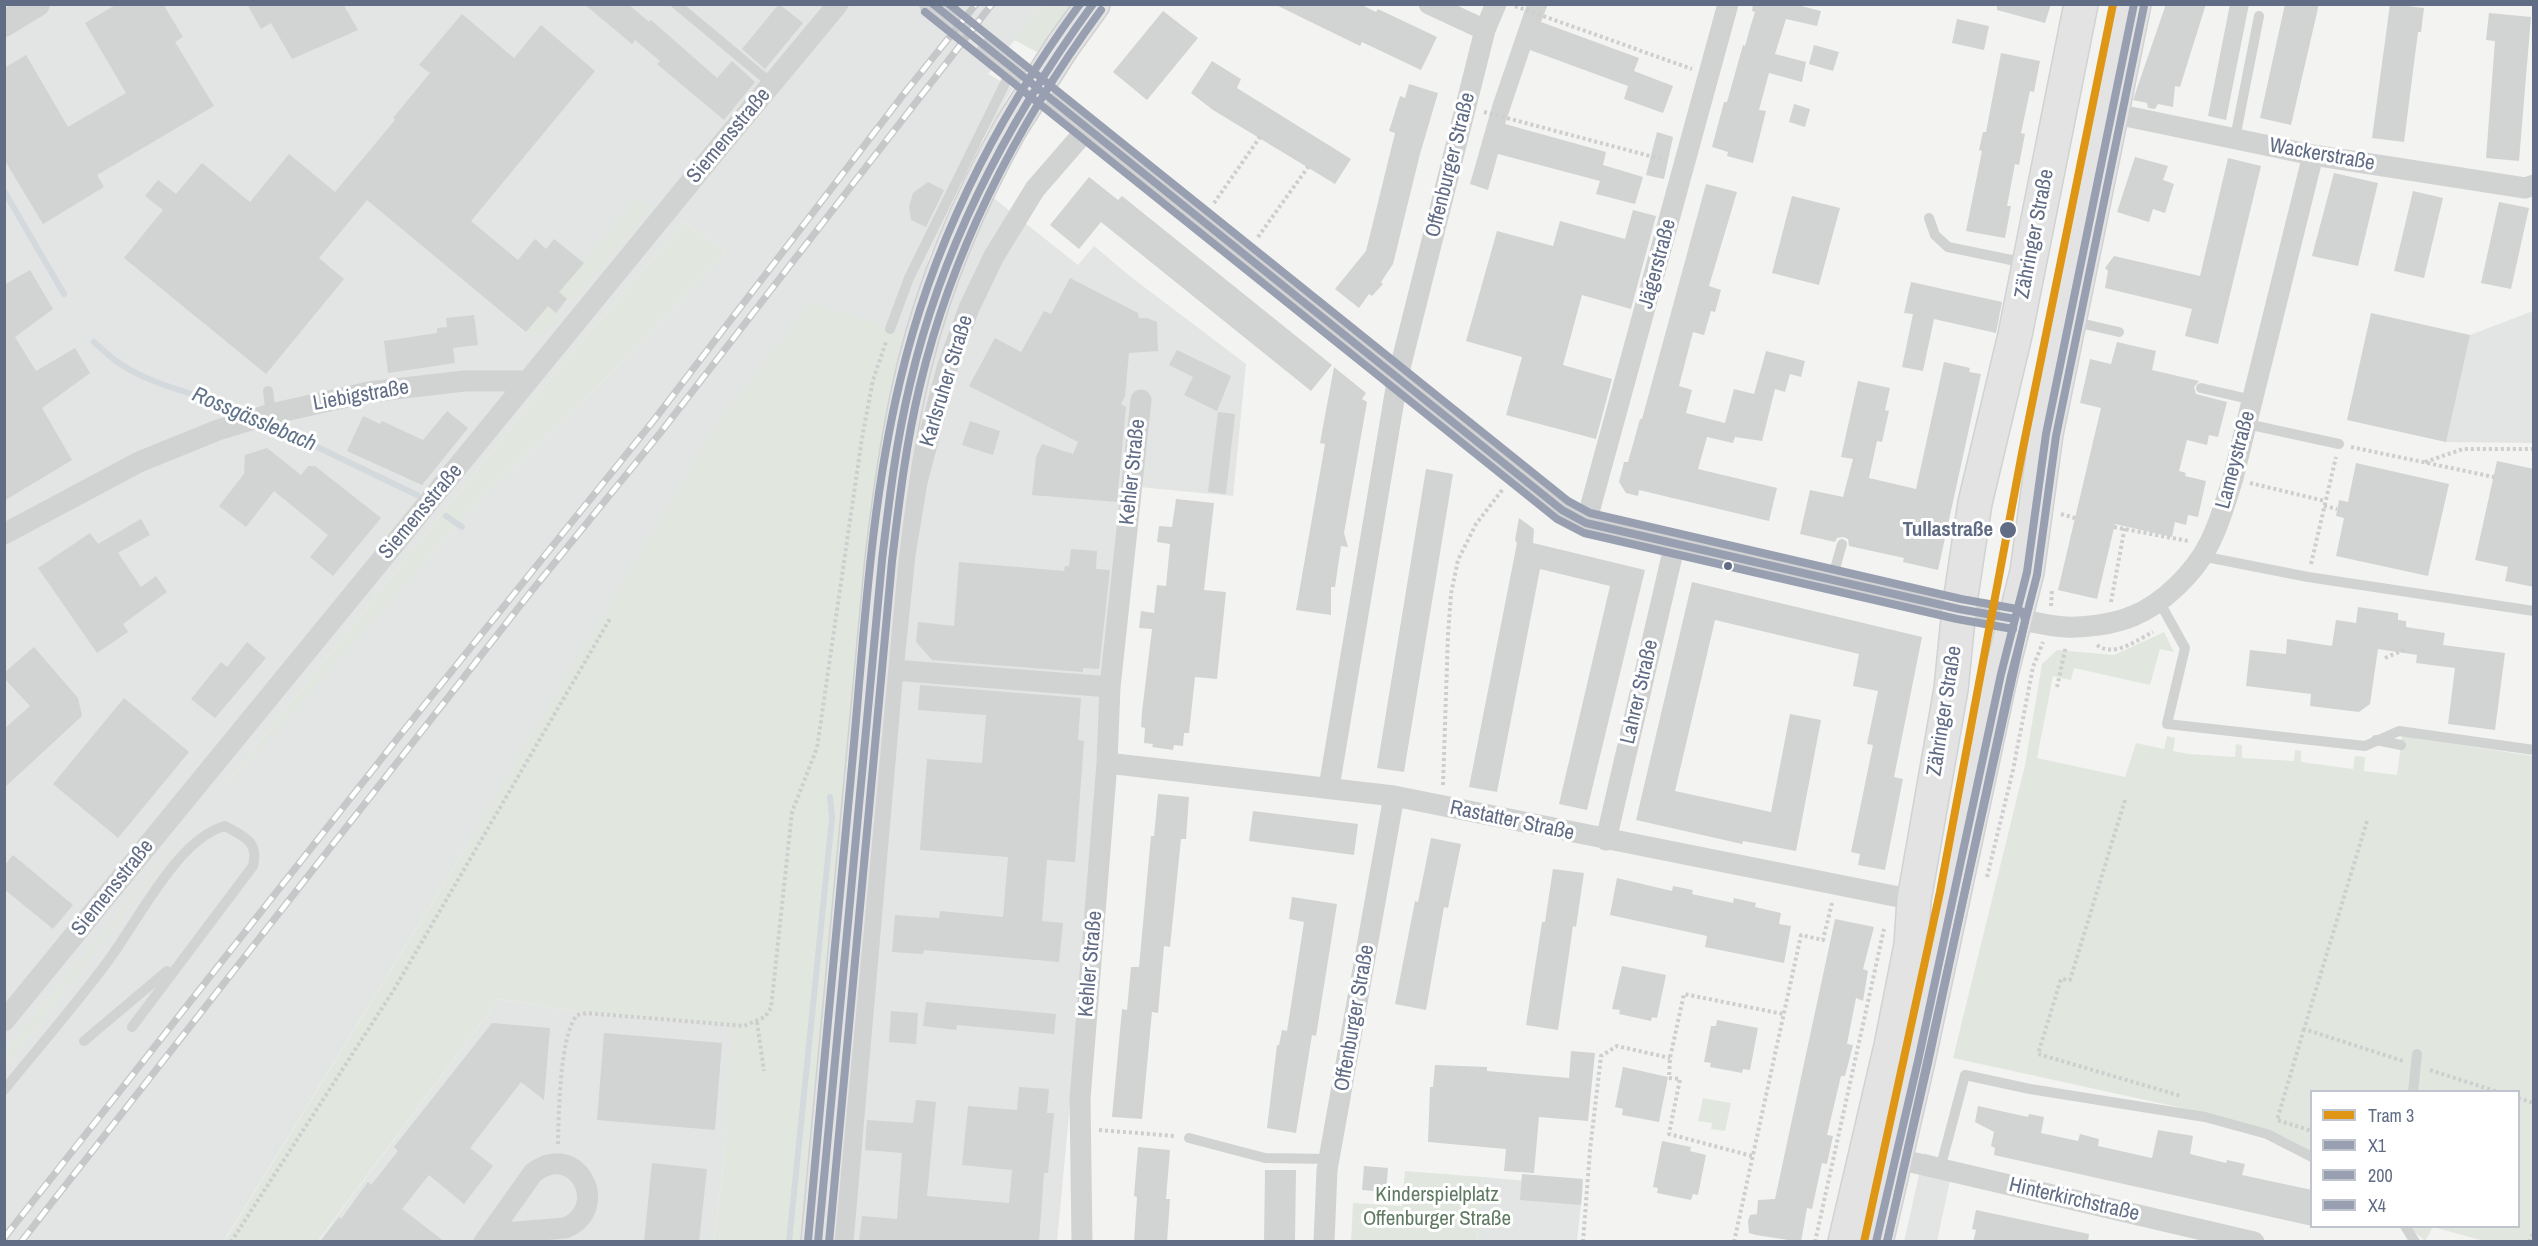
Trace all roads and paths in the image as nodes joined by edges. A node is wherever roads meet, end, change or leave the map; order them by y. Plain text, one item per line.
1 (37, 4) edge
2 (676, 4) edge
3 (838, 4) edge
4 (1093, 4) edge
5 (1429, 4) edge
6 (1496, 4) edge
7 (1510, 4) edge
8 (1728, 4) edge
9 (2081, 4) edge
10 (2134, 6) edge
11 (2259, 16) dead end
12 (4, 24) edge
13 (1485, 30) junction
14 (1010, 67) dead end
15 (1709, 76) junction
16 (772, 84) junction
17 (1054, 102) dead end
18 (1466, 108) junction
19 (2111, 113) junction
20 (1088, 128) junction
21 (1260, 137) dead end
22 (2235, 138) junction
23 (2313, 154) junction
24 (1685, 165) junction
25 (1308, 167) dead end
26 (2534, 185) edge
27 (1929, 218) dead end
28 (1202, 220) junction
29 (1246, 255) junction
30 (2030, 264) junction
31 (2068, 320) junction
32 (890, 329) joint
33 (2119, 332) dead end
34 (1398, 376) junction
35 (528, 381) junction
36 (2200, 388) dead end
37 (268, 391) dead end
38 (1141, 400) dead end
39 (2253, 400) junction
40 (270, 414) junction
41 (2247, 424) junction
42 (2338, 444) junction
43 (2534, 449) edge
44 (2424, 463) junction
45 (1516, 472) junction
46 (2494, 477) dead end
47 (2233, 478) junction
48 (2325, 501) junction
49 (2324, 506) junction
50 (2337, 509) dead end
51 (2060, 514) dead end
52 (2075, 518) dead end
53 (1586, 523) junction
54 (2114, 527) dead end
55 (2125, 528) junction
56 (4, 534) edge
57 (2177, 539) dead end
58 (1675, 543) junction
59 (1842, 544) dead end
60 (2202, 556) junction
61 (2308, 577) junction
62 (1832, 580) junction
63 (2052, 585) dead end
64 (2112, 590) dead end
65 (2159, 601) junction
66 (1959, 609) junction
67 (2534, 611) edge
68 (611, 617) dead end
69 (2015, 619) junction
70 (2047, 624) junction
71 (2070, 627) junction
72 (2406, 649) dead end
73 (2385, 658) dead end
74 (893, 670) junction
75 (1110, 687) junction
76 (2057, 687) dead end
77 (2376, 740) junction
78 (2401, 745) dead end
79 (2534, 750) edge
80 (1107, 763) junction
81 (1329, 787) junction
82 (1394, 796) junction
83 (2125, 800) dead end
84 (1442, 806) junction
85 (2367, 821) dead end
86 (1606, 840) junction
87 (1837, 885) junction
88 (1902, 898) junction
89 (181, 960) junction
90 (1783, 1014) junction
91 (120, 1018) dead end
92 (4, 1021) edge
93 (757, 1022) junction
94 (132, 1027) dead end
95 (2304, 1029) junction
96 (84, 1041) dead end
97 (1670, 1058) junction
98 (2416, 1060) junction
99 (764, 1071) dead end
100 (4, 1089) edge
101 (2413, 1090) edge
102 (2493, 1090) edge
103 (2192, 1099) dead end
104 (2268, 1119) dead end
105 (2277, 1120) junction
106 (1080, 1128) junction
107 (2310, 1130) edge
108 (1189, 1138) joint
109 (1752, 1156) junction
110 (2310, 1156) edge
111 (1894, 1158) junction
112 (1329, 1160) junction
113 (558, 1163) junction
114 (1940, 1169) junction
115 (2406, 1228) edge
116 (2534, 1233) edge
117 (1883, 1234) edge
118 (488, 1238) edge
119 (231, 1242) edge
120 (818, 1242) edge
121 (843, 1242) edge
122 (1082, 1242) edge
123 (1324, 1242) edge
124 (1583, 1242) edge
125 (1734, 1242) edge
126 (1815, 1242) edge
127 (1845, 1242) edge
128 (2254, 1242) edge
129 (2415, 1242) edge
130 (2529, 1242) edge

1 - 12 street
2 - 16 lane
3 - 16 street, Siemensstraße
4 - 120 main road, bridge
5 - 13 street
6 - 13 street, Offenburger Straße
7 - 15 path
8 - 15 street, Jägerstraße
9 - 30 main road, Zähringer Straße
10 - 19 main road, Zähringer Straße
11 - 22 lane
13 - 18 street, Offenburger Straße
14 - 32 lane
15 - 24 street, Jägerstraße
16 - 35 street, Siemensstraße
17 - 20 street
18 - 24 path
18 - 34 street, Offenburger Straße
19 - 22 street, Wackerstraße
19 - 31 main road, Zähringer Straße
20 - 28 street
20 - 74 street, Karlsruher Straße
21 - 28 path
22 - 23 street, Wackerstraße
23 - 26 street, Wackerstraße
23 - 39 street, Lameystraße
24 - 53 street, Jägerstraße
25 - 29 path
27 - 30 lane
28 - 29 street
29 - 34 street
30 - 66 main road, Zähringer Straße
31 - 33 lane
31 - 69 main road, Zähringer Straße
32 - 93 path
34 - 45 street
34 - 81 street, Offenburger Straße
35 - 40 street, Liebigstraße
35 - 92 street, Siemensstraße
36 - 39 lane
37 - 40 lane
38 - 75 street, Kehler Straße
39 - 41 street, Lameystraße
40 - 56 street, Liebigstraße
41 - 42 lane
41 - 47 street, Lameystraße
42 - 44 path
42 - 48 path
43 - 44 path
44 - 46 path
45 - 53 street
45 - 84 path
47 - 48 path
47 - 60 street, Lameystraße
48 - 49 path
49 - 50 path
49 - 61 path
51 - 52 path
53 - 58 street
54 - 55 path
55 - 57 path
55 - 64 path
58 - 62 street
58 - 86 street, Lahrer Straße
59 - 62 lane
60 - 61 lane
60 - 65 street, Lameystraße
61 - 67 lane
62 - 66 street
63 - 70 path
65 - 71 street, Lameystraße
65 - 77 lane
66 - 69 street
66 - 88 main road, Zähringer Straße
68 - 119 path
69 - 70 street, Lameystraße
69 - 111 main road, Zähringer Straße
70 - 71 street, Lameystraße
71 - 76 path
72 - 73 path
74 - 75 street
74 - 121 street, Karlsruher Straße
75 - 80 street, Kehler Straße
77 - 78 lane
77 - 79 lane
80 - 81 street, Rastatter Straße
80 - 106 street, Kehler Straße
81 - 82 street, Rastatter Straße
82 - 84 street, Rastatter Straße
82 - 112 street, Offenburger Straße
83 - 103 path
84 - 86 street, Rastatter Straße
85 - 95 path
86 - 87 street, Rastatter Straße
87 - 88 street, Rastatter Straße
87 - 90 path
88 - 126 path
88 - 127 main road, Zähringer Straße
89 - 91 lane
89 - 94 lane
89 - 96 lane
89 - 100 lane
90 - 97 path
90 - 109 path
93 - 99 path
93 - 113 path
95 - 98 path
95 - 105 path
97 - 109 path
97 - 124 path
98 - 101 lane
98 - 102 path
104 - 105 path
105 - 107 path
106 - 108 path
106 - 122 street, Kehler Straße
108 - 112 lane
109 - 125 path
110 - 114 lane
111 - 114 street, Hinterkirchstraße
111 - 117 main road, Zähringer Straße
112 - 123 street, Offenburger Straße
113 - 118 street
113 - 118 street
114 - 128 street, Hinterkirchstraße
115 - 129 lane
116 - 130 path

